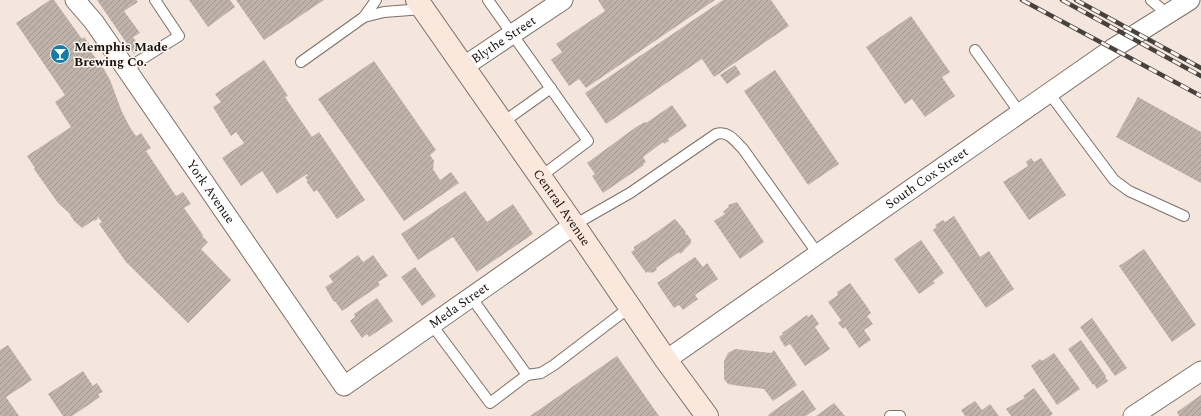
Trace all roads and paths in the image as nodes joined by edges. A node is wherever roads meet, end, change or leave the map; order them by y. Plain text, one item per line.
1 (75, 0) edge
2 (154, 0) edge
3 (376, 0) edge
4 (488, 0) edge
5 (563, 0) edge
6 (1151, 0) edge
7 (1190, 0) edge
8 (420, 5) edge
9 (1167, 14) junction
10 (364, 17) junction
11 (512, 34) junction
12 (975, 50) dead end
13 (301, 62) dead end
14 (463, 67) junction
15 (126, 69) junction
16 (551, 88) junction
17 (1049, 93) junction
18 (1020, 113) junction
19 (502, 123) junction
20 (540, 177) junction
21 (1184, 216) dead end
22 (574, 225) junction
23 (818, 254) junction
24 (471, 297) junction
25 (630, 307) junction
26 (432, 325) junction
27 (666, 360) junction
28 (1201, 371) edge
29 (527, 375) junction
30 (344, 386) joint
31 (707, 416) edge
32 (890, 416) edge
33 (900, 416) edge
34 (1133, 416) edge

1 - 15 street, York Avenue
2 - 15 lane
3 - 10 lane
4 - 11 lane
5 - 11 street, Blythe Street
6 - 9 lane
7 - 9 street, South Cox Street
8 - 10 lane
8 - 14 main road, Central Avenue
9 - 17 street, South Cox Street
10 - 13 lane
11 - 14 street, Blythe Street
11 - 16 lane
12 - 18 lane
14 - 19 main road, Central Avenue
15 - 30 street, York Avenue
16 - 19 lane
16 - 20 lane
17 - 18 street, South Cox Street
17 - 21 lane
18 - 23 street, South Cox Street
19 - 20 main road, Central Avenue
20 - 22 main road, Central Avenue
22 - 23 lane
22 - 24 street, Meda Street
22 - 25 main road, Central Avenue
23 - 27 street, South Cox Street
24 - 26 street, Meda Street
24 - 29 lane
25 - 27 main road, Central Avenue
25 - 29 lane
26 - 29 lane
26 - 30 street, Meda Street
27 - 31 main road, Central Avenue
28 - 34 street
32 - 33 lane

